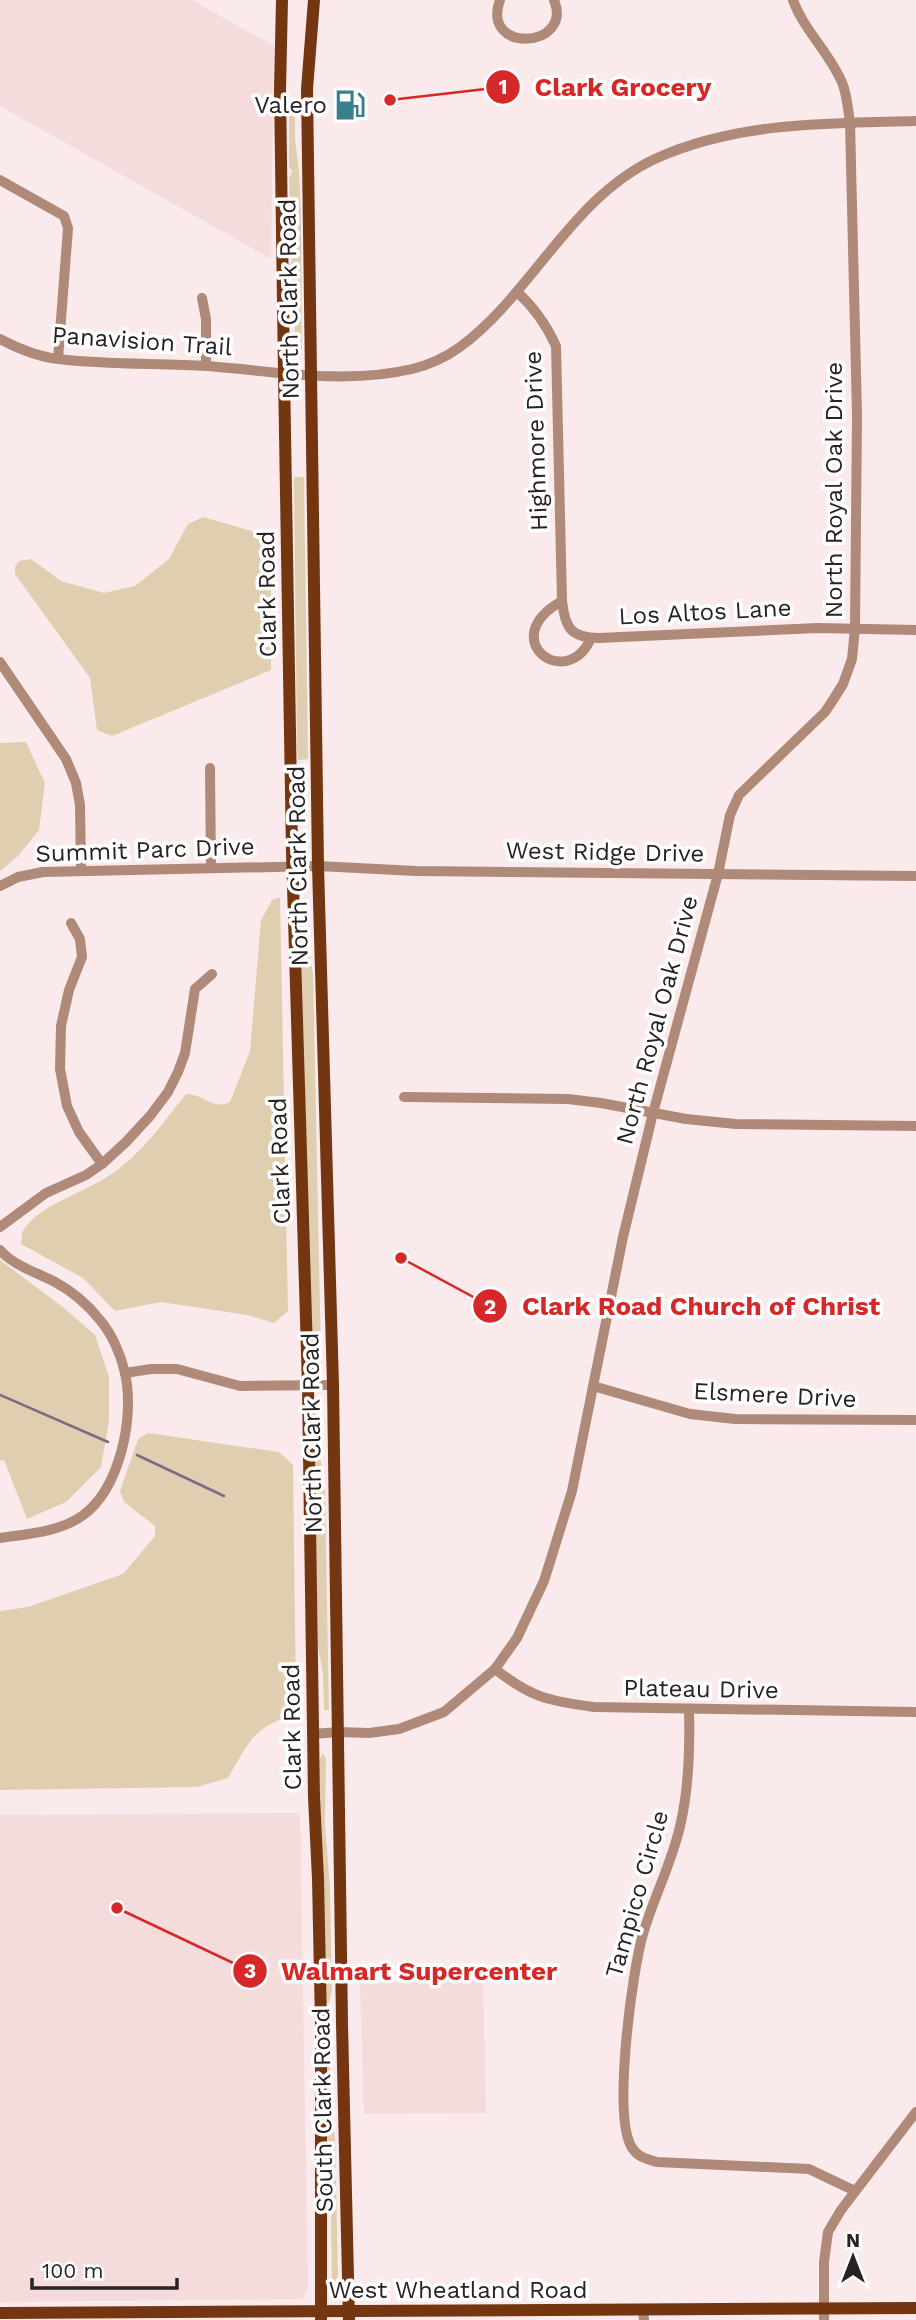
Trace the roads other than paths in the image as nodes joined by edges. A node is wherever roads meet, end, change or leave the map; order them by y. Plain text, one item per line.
1 (282, 0) edge
2 (314, 0) edge
3 (500, 0) edge
4 (554, 0) edge
5 (793, 0) edge
6 (916, 121) edge
7 (850, 122) junction
8 (0, 180) edge
9 (517, 292) junction
10 (202, 299) dead end
11 (0, 339) edge
12 (58, 359) junction
13 (206, 366) junction
14 (284, 373) junction
15 (311, 375) junction
16 (562, 601) junction
17 (855, 628) junction
18 (916, 630) edge
19 (591, 638) junction
20 (0, 662) edge
21 (210, 768) dead end
22 (293, 866) junction
23 (318, 866) junction
24 (211, 868) junction
25 (81, 871) junction
26 (718, 874) junction
27 (916, 876) edge
28 (0, 886) edge
29 (71, 923) dead end
30 (212, 974) dead end
31 (404, 1097) dead end
32 (653, 1113) junction
33 (916, 1126) edge
34 (102, 1164) junction
35 (0, 1227) edge
36 (0, 1250) edge
37 (125, 1373) junction
38 (333, 1385) junction
39 (308, 1386) junction
40 (593, 1386) junction
41 (916, 1420) edge
42 (0, 1538) edge
43 (495, 1669) junction
44 (689, 1710) junction
45 (916, 1712) edge
46 (338, 1732) junction
47 (313, 1734) junction
48 (321, 2024) junction
49 (342, 2024) junction
50 (916, 2112) edge
51 (855, 2191) junction
52 (916, 2308) edge
53 (0, 2313) edge
54 (824, 2314) edge
55 (508, 2315) edge
56 (643, 2315) edge
57 (661, 2315) edge
58 (108, 2316) edge
59 (321, 2316) edge
60 (349, 2316) edge

1 - 14 main road, Clark Road
2 - 15 main road, North Clark Road
3 - 4 street
5 - 7 street, North Royal Oak Drive
6 - 7 street, Panavision Trail
7 - 9 street, Panavision Trail
7 - 17 street, North Royal Oak Drive
8 - 12 street
9 - 15 street, Panavision Trail
9 - 16 street, Highmore Drive
10 - 13 street
11 - 12 street, Panavision Trail
12 - 13 street, Panavision Trail
13 - 14 street, Panavision Trail
14 - 15 street, Panavision Trail
14 - 22 main road, Clark Road
15 - 23 main road, North Clark Road
16 - 19 street, Los Altos Lane
16 - 19 street
17 - 18 street, Los Altos Lane
17 - 19 street, Los Altos Lane
17 - 26 street, North Royal Oak Drive
20 - 25 street
21 - 24 street
22 - 23 street, West Ridge Drive
22 - 24 street, Summit Parc Drive
22 - 39 main road, Clark Road
23 - 26 street, West Ridge Drive
23 - 38 main road, North Clark Road
24 - 25 street, Summit Parc Drive
25 - 28 street, Summit Parc Drive
26 - 27 street, West Ridge Drive
26 - 32 street, North Royal Oak Drive
29 - 34 street
30 - 34 street
31 - 32 street
32 - 33 street
32 - 40 street, North Royal Oak Drive
34 - 35 street
36 - 37 street
37 - 39 street
37 - 42 street
38 - 39 street
38 - 46 main road, North Clark Road
39 - 47 main road, Clark Road
40 - 41 street, Elsmere Drive
40 - 43 street, North Royal Oak Drive
43 - 44 street, Plateau Drive
43 - 46 street, North Royal Oak Drive
44 - 45 street, Plateau Drive
44 - 51 street, Tampico Circle
46 - 47 street, North Royal Oak Drive
46 - 49 main road, South Clark Road
47 - 48 main road, Clark Road
48 - 49 main road
48 - 59 main road, Clark Road
49 - 60 main road, South Clark Road
50 - 51 street
51 - 54 street
52 - 54 main road, West Wheatland Road
53 - 58 main road, West Wheatland Road
54 - 57 main road, West Wheatland Road
55 - 56 main road, West Wheatland Road
55 - 60 main road, West Wheatland Road
56 - 57 main road, West Wheatland Road
58 - 59 main road, West Wheatland Road
59 - 60 main road, West Wheatland Road

